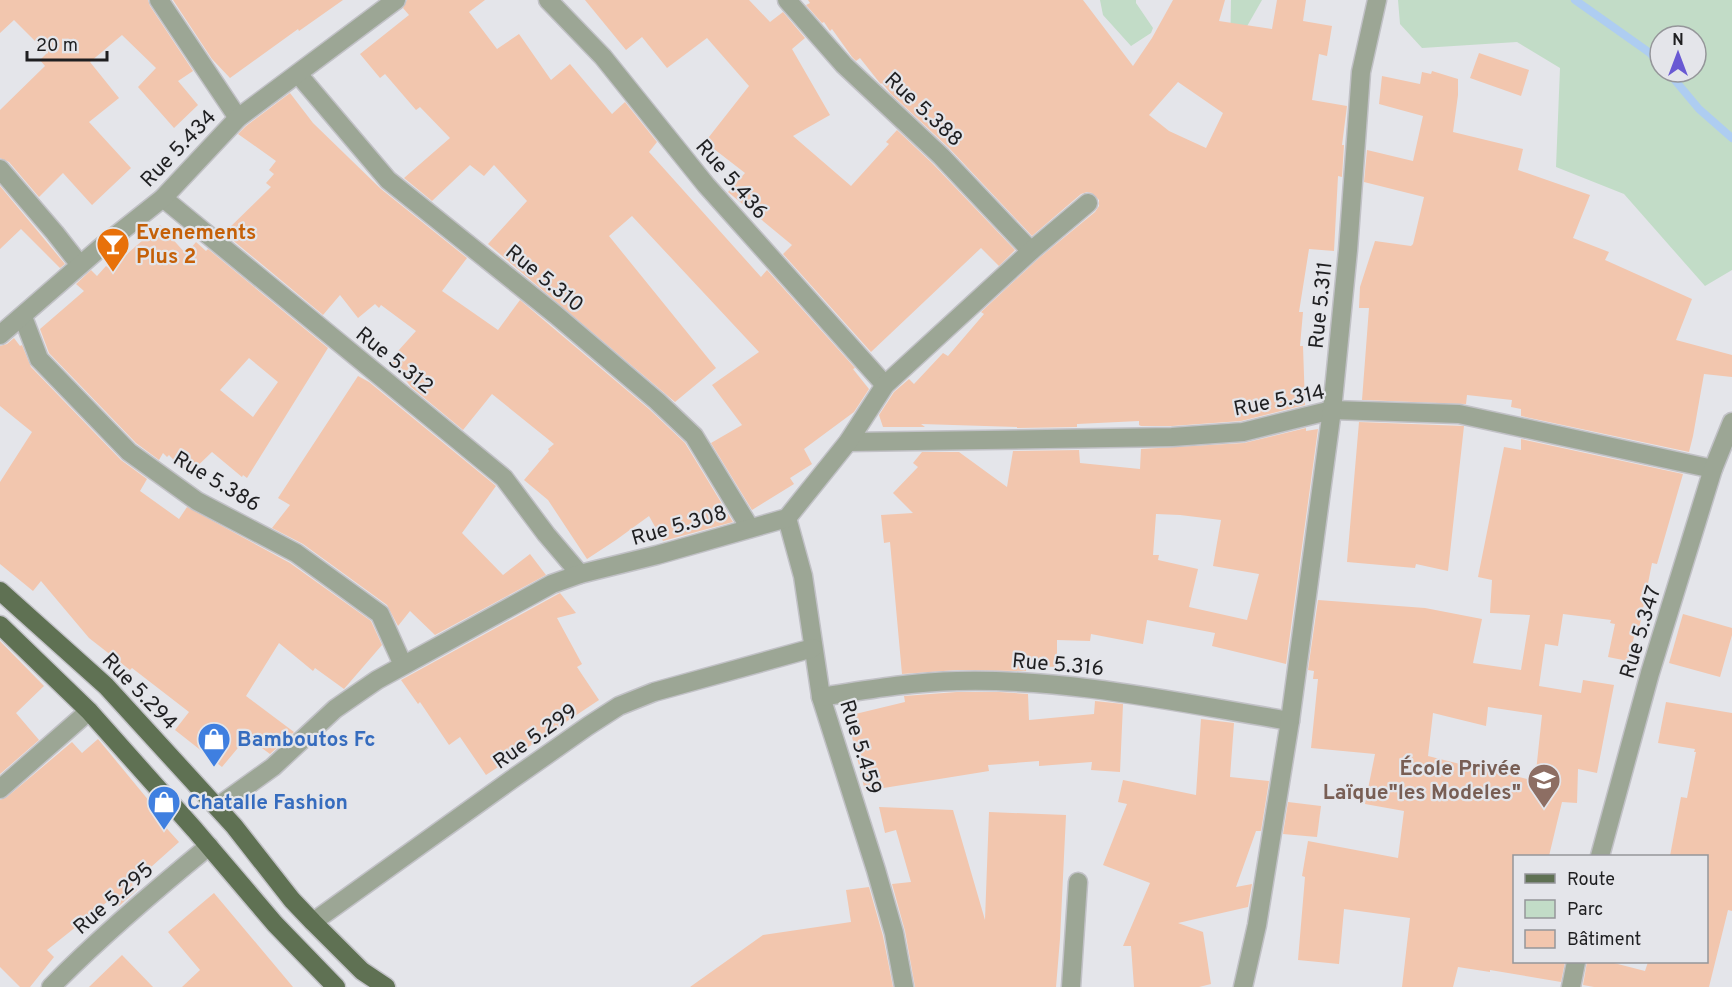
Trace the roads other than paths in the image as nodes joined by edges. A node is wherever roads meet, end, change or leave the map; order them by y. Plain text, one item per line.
1 (159, 0) edge
2 (396, 0) edge
3 (548, 0) edge
4 (787, 0) edge
5 (1377, 0) edge
6 (298, 74) junction
7 (238, 118) junction
8 (0, 170) edge
9 (163, 198) junction
10 (1088, 203) dead end
11 (1031, 251) junction
12 (80, 265) junction
13 (23, 317) junction
14 (0, 335) edge
15 (885, 385) junction
16 (1332, 410) junction
17 (1732, 423) edge
18 (848, 442) junction
19 (1713, 469) junction
20 (787, 518) junction
21 (750, 528) junction
22 (580, 574) junction
23 (0, 591) edge
24 (0, 625) edge
25 (813, 648) junction
26 (403, 665) junction
27 (821, 697) junction
28 (89, 711) junction
29 (1290, 721) junction
30 (0, 789) edge
31 (217, 807) junction
32 (209, 846) junction
33 (1600, 855) edge
34 (1078, 882) dead end
35 (313, 922) junction
36 (1576, 963) edge
37 (51, 987) edge
38 (336, 987) edge
39 (386, 987) edge
40 (904, 987) edge
41 (1071, 987) edge
42 (1243, 987) edge
43 (1571, 987) edge

1 - 7 street
2 - 6 street, Rue 5.434
3 - 15 street, Rue 5.436
4 - 11 street, Rue 5.388
5 - 16 street, Rue 5.311
6 - 7 street, Rue 5.434
6 - 21 street, Rue 5.310
7 - 9 street, Rue 5.434
8 - 12 street
9 - 12 street, Rue 5.434
9 - 22 street, Rue 5.312
10 - 11 street
11 - 15 street
12 - 13 street, Rue 5.434
13 - 14 street, Rue 5.434
13 - 26 street, Rue 5.386
15 - 18 street
16 - 18 street, Rue 5.314
16 - 19 street, Rue 5.314
16 - 29 street, Rue 5.311
17 - 19 street, Rue 5.347
18 - 20 street
19 - 33 street, Rue 5.347
20 - 21 street, Rue 5.308
20 - 25 street, Rue 5.459
21 - 22 street, Rue 5.308
22 - 26 street, Rue 5.308
23 - 31 main road, Rue 5.294
24 - 28 main road
25 - 27 street, Rue 5.459
25 - 35 street, Rue 5.299
26 - 31 street, Rue 5.308
27 - 29 street, Rue 5.316
27 - 40 street, Rue 5.459
28 - 30 street
28 - 32 main road
29 - 42 street, Rue 5.311
31 - 35 main road, Rue 5.294
32 - 37 street, Rue 5.295
32 - 38 main road
34 - 41 street
35 - 39 main road, Rue 5.294
36 - 43 street

